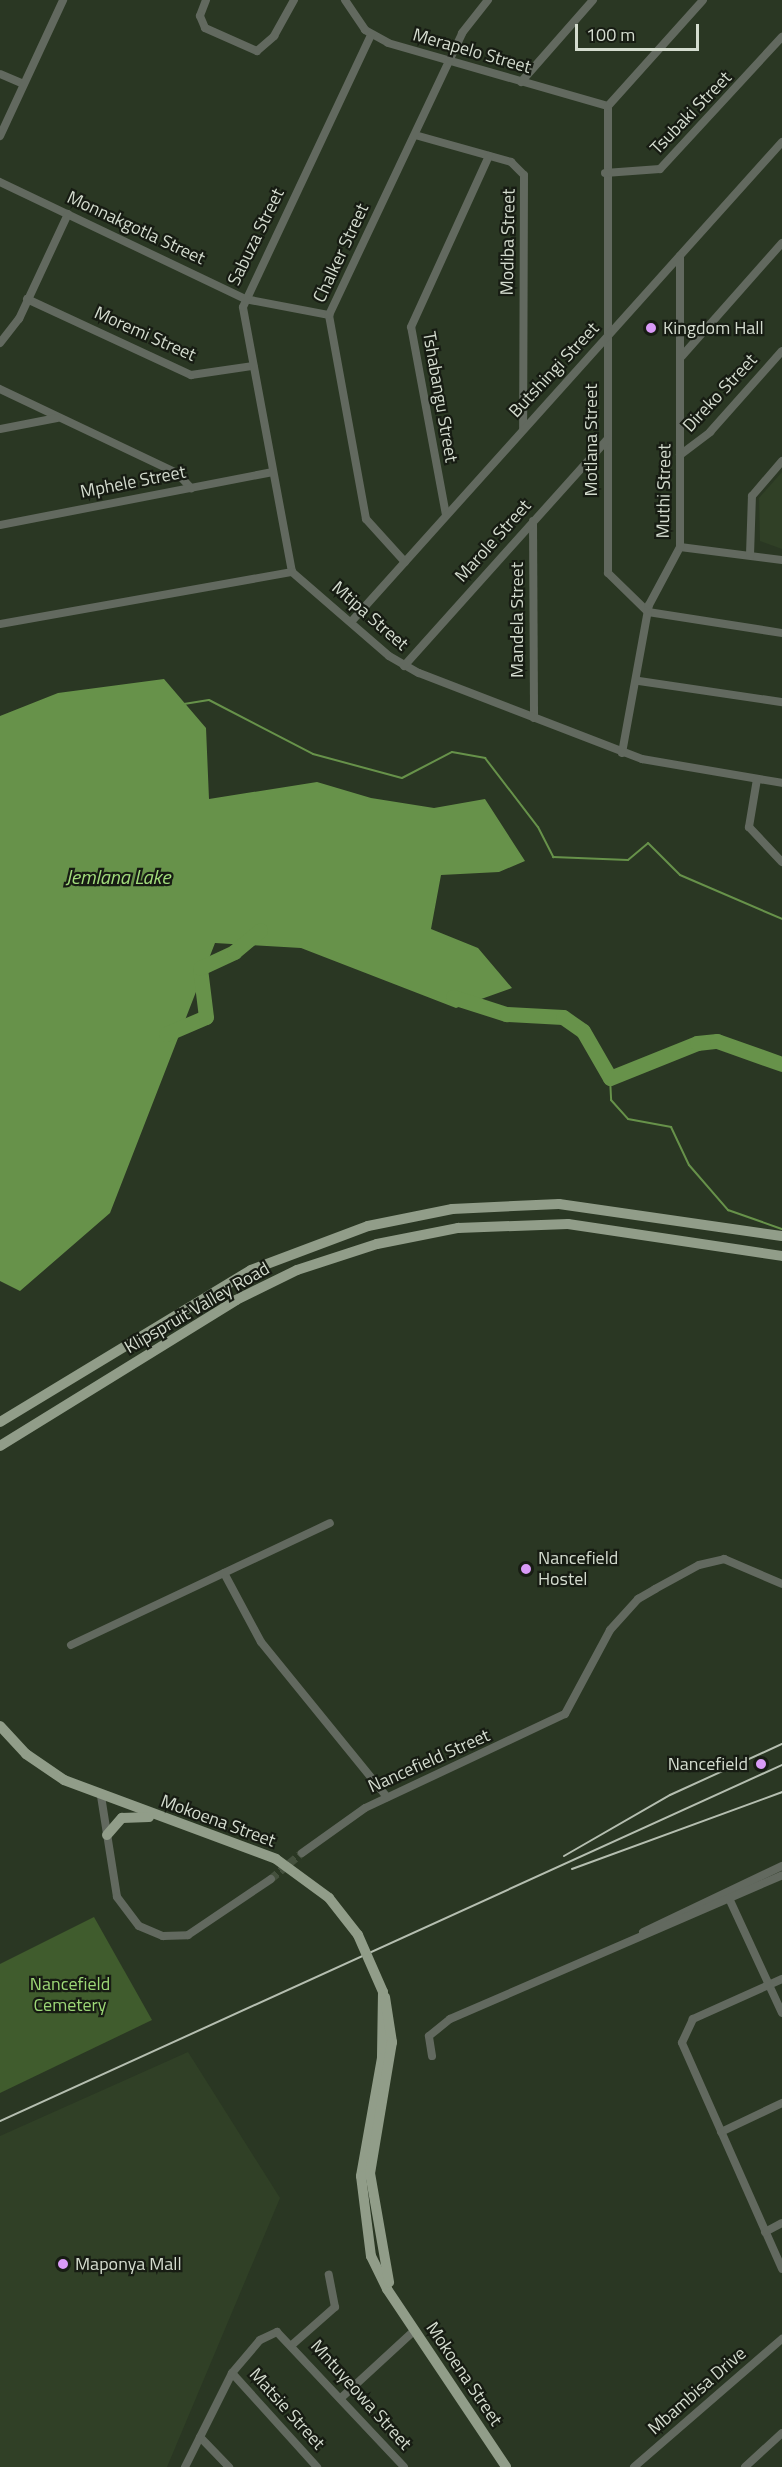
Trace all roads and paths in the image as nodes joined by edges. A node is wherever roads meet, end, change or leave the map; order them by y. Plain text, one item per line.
1 (63, 0) edge
2 (206, 0) edge
3 (294, 0) edge
4 (345, 0) edge
5 (488, 0) edge
6 (593, 0) edge
7 (703, 0) edge
8 (371, 35) junction
9 (782, 37) edge
10 (448, 62) junction
11 (0, 74) edge
12 (521, 82) junction
13 (23, 84) junction
14 (608, 106) junction
15 (415, 135) junction
16 (0, 136) edge
17 (782, 142) edge
18 (489, 156) junction
19 (605, 173) junction
20 (0, 182) edge
21 (68, 214) junction
22 (782, 243) edge
23 (680, 256) junction
24 (27, 299) junction
25 (245, 299) junction
26 (329, 315) junction
27 (606, 339) junction
28 (0, 343) edge
29 (782, 351) edge
30 (682, 356) junction
31 (253, 366) junction
32 (0, 389) edge
33 (58, 418) junction
34 (0, 429) edge
35 (523, 429) junction
36 (608, 439) junction
37 (680, 455) junction
38 (782, 461) edge
39 (273, 472) junction
40 (191, 488) junction
41 (446, 515) junction
42 (533, 521) junction
43 (0, 525) edge
44 (680, 547) junction
45 (750, 555) junction
46 (782, 560) edge
47 (405, 562) junction
48 (292, 572) junction
49 (648, 612) junction
50 (351, 622) junction
51 (0, 624) edge
52 (782, 633) edge
53 (404, 666) junction
54 (639, 681) junction
55 (782, 702) edge
56 (534, 718) junction
57 (622, 753) junction
58 (757, 779) junction
59 (782, 783) edge
60 (782, 862) edge
61 (782, 1236) edge
62 (782, 1256) edge
63 (0, 1422) edge
64 (0, 1446) edge
65 (330, 1523) dead end
66 (224, 1573) junction
67 (782, 1584) edge
68 (71, 1645) dead end
69 (0, 1726) edge
70 (101, 1796) junction
71 (387, 1797) junction
72 (161, 1817) junction
73 (107, 1835) junction
74 (302, 1853) tunnel mouth
75 (782, 1866) edge
76 (782, 1875) edge
77 (271, 1879) tunnel mouth
78 (728, 1894) junction
79 (782, 1979) edge
80 (770, 1985) junction
81 (782, 2013) edge
82 (432, 2056) dead end
83 (782, 2103) edge
84 (721, 2132) junction
85 (782, 2223) edge
86 (765, 2232) junction
87 (782, 2269) edge
88 (329, 2275) dead end
89 (415, 2331) junction
90 (782, 2341) edge
91 (293, 2344) junction
92 (232, 2373) junction
93 (341, 2398) junction
94 (782, 2433) edge
95 (200, 2437) junction
96 (186, 2467) edge
97 (229, 2467) edge
98 (317, 2467) edge
99 (404, 2467) edge
100 (506, 2467) edge
101 (634, 2467) edge
102 (745, 2467) edge

1 - 13 street
2 - 3 street
4 - 8 street
5 - 10 street, Chalker Street
6 - 12 street
7 - 14 street
8 - 10 street, Merapelo Street
8 - 25 street, Sabuza Street
9 - 19 street, Tsubaki Street
10 - 12 street, Merapelo Street
10 - 15 street, Chalker Street
11 - 13 street
12 - 14 street, Merapelo Street
13 - 16 street
14 - 19 street, Motlana Street
15 - 18 street, Modiba Street
15 - 26 street, Chalker Street
17 - 23 street, Butshingi Street
18 - 35 street, Modiba Street
18 - 41 street, Tshabangu Street
19 - 27 street, Motlana Street
20 - 21 street, Monnakgotla Street
21 - 24 street
21 - 25 street, Monnakgotla Street
22 - 30 street
23 - 27 street, Butshingi Street
23 - 30 street, Muthi Street
24 - 28 street
24 - 31 street, Moremi Street
25 - 26 street, Monnakgotla Street
25 - 31 street, Sabuza Street
26 - 47 street, Chalker Street
27 - 35 street, Butshingi Street
27 - 36 street, Motlana Street
29 - 37 street, Direko Street
30 - 37 street, Muthi Street
31 - 39 street, Sabuza Street
32 - 33 street
33 - 34 street
33 - 40 street
35 - 41 street, Butshingi Street
36 - 42 street, Marole Street
36 - 49 street, Motlana Street
37 - 44 street, Muthi Street
38 - 45 street
39 - 40 street, Mphele Street
39 - 48 street, Sabuza Street
40 - 43 street, Mphele Street
41 - 47 street, Butshingi Street
42 - 53 street, Marole Street
42 - 56 street, Mandela Street
44 - 45 street
44 - 49 street, Muthi Street
45 - 46 street
47 - 50 street, Butshingi Street
48 - 50 street, Mtipa Street
48 - 51 street
49 - 52 street
49 - 54 street, Muthi Street
50 - 53 street, Mtipa Street
53 - 56 street, Mtipa Street
54 - 55 street
54 - 57 street, Muthi Street
56 - 57 street, Mtipa Street
57 - 58 street, Mtipa Street
58 - 59 street, Mtipa Street
58 - 60 street
61 - 63 main road, Klipspruit Valley Road
62 - 64 main road, Klipspruit Valley Road
65 - 66 street
66 - 68 street
66 - 71 street
67 - 71 street, Nancefield Street
69 - 70 main road, Mokoena Street
70 - 72 main road, Mokoena Street
70 - 73 street
71 - 74 street, Nancefield Street
72 - 73 main road
72 - 89 main road, Mokoena Street, bridge
73 - 77 street
75 - 78 street
76 - 78 street
78 - 80 street
78 - 82 street
79 - 80 street
80 - 81 street
80 - 84 street
83 - 84 street
84 - 86 street
85 - 86 street
86 - 87 street
88 - 91 street
89 - 93 street
89 - 100 main road, Mokoena Street
90 - 101 street, Mbambisa Drive
91 - 92 street
91 - 93 street, Mntuyeowa Street
92 - 95 street
92 - 98 street, Matsie Street
93 - 99 street, Mntuyeowa Street
94 - 102 street
95 - 96 street
95 - 97 street

